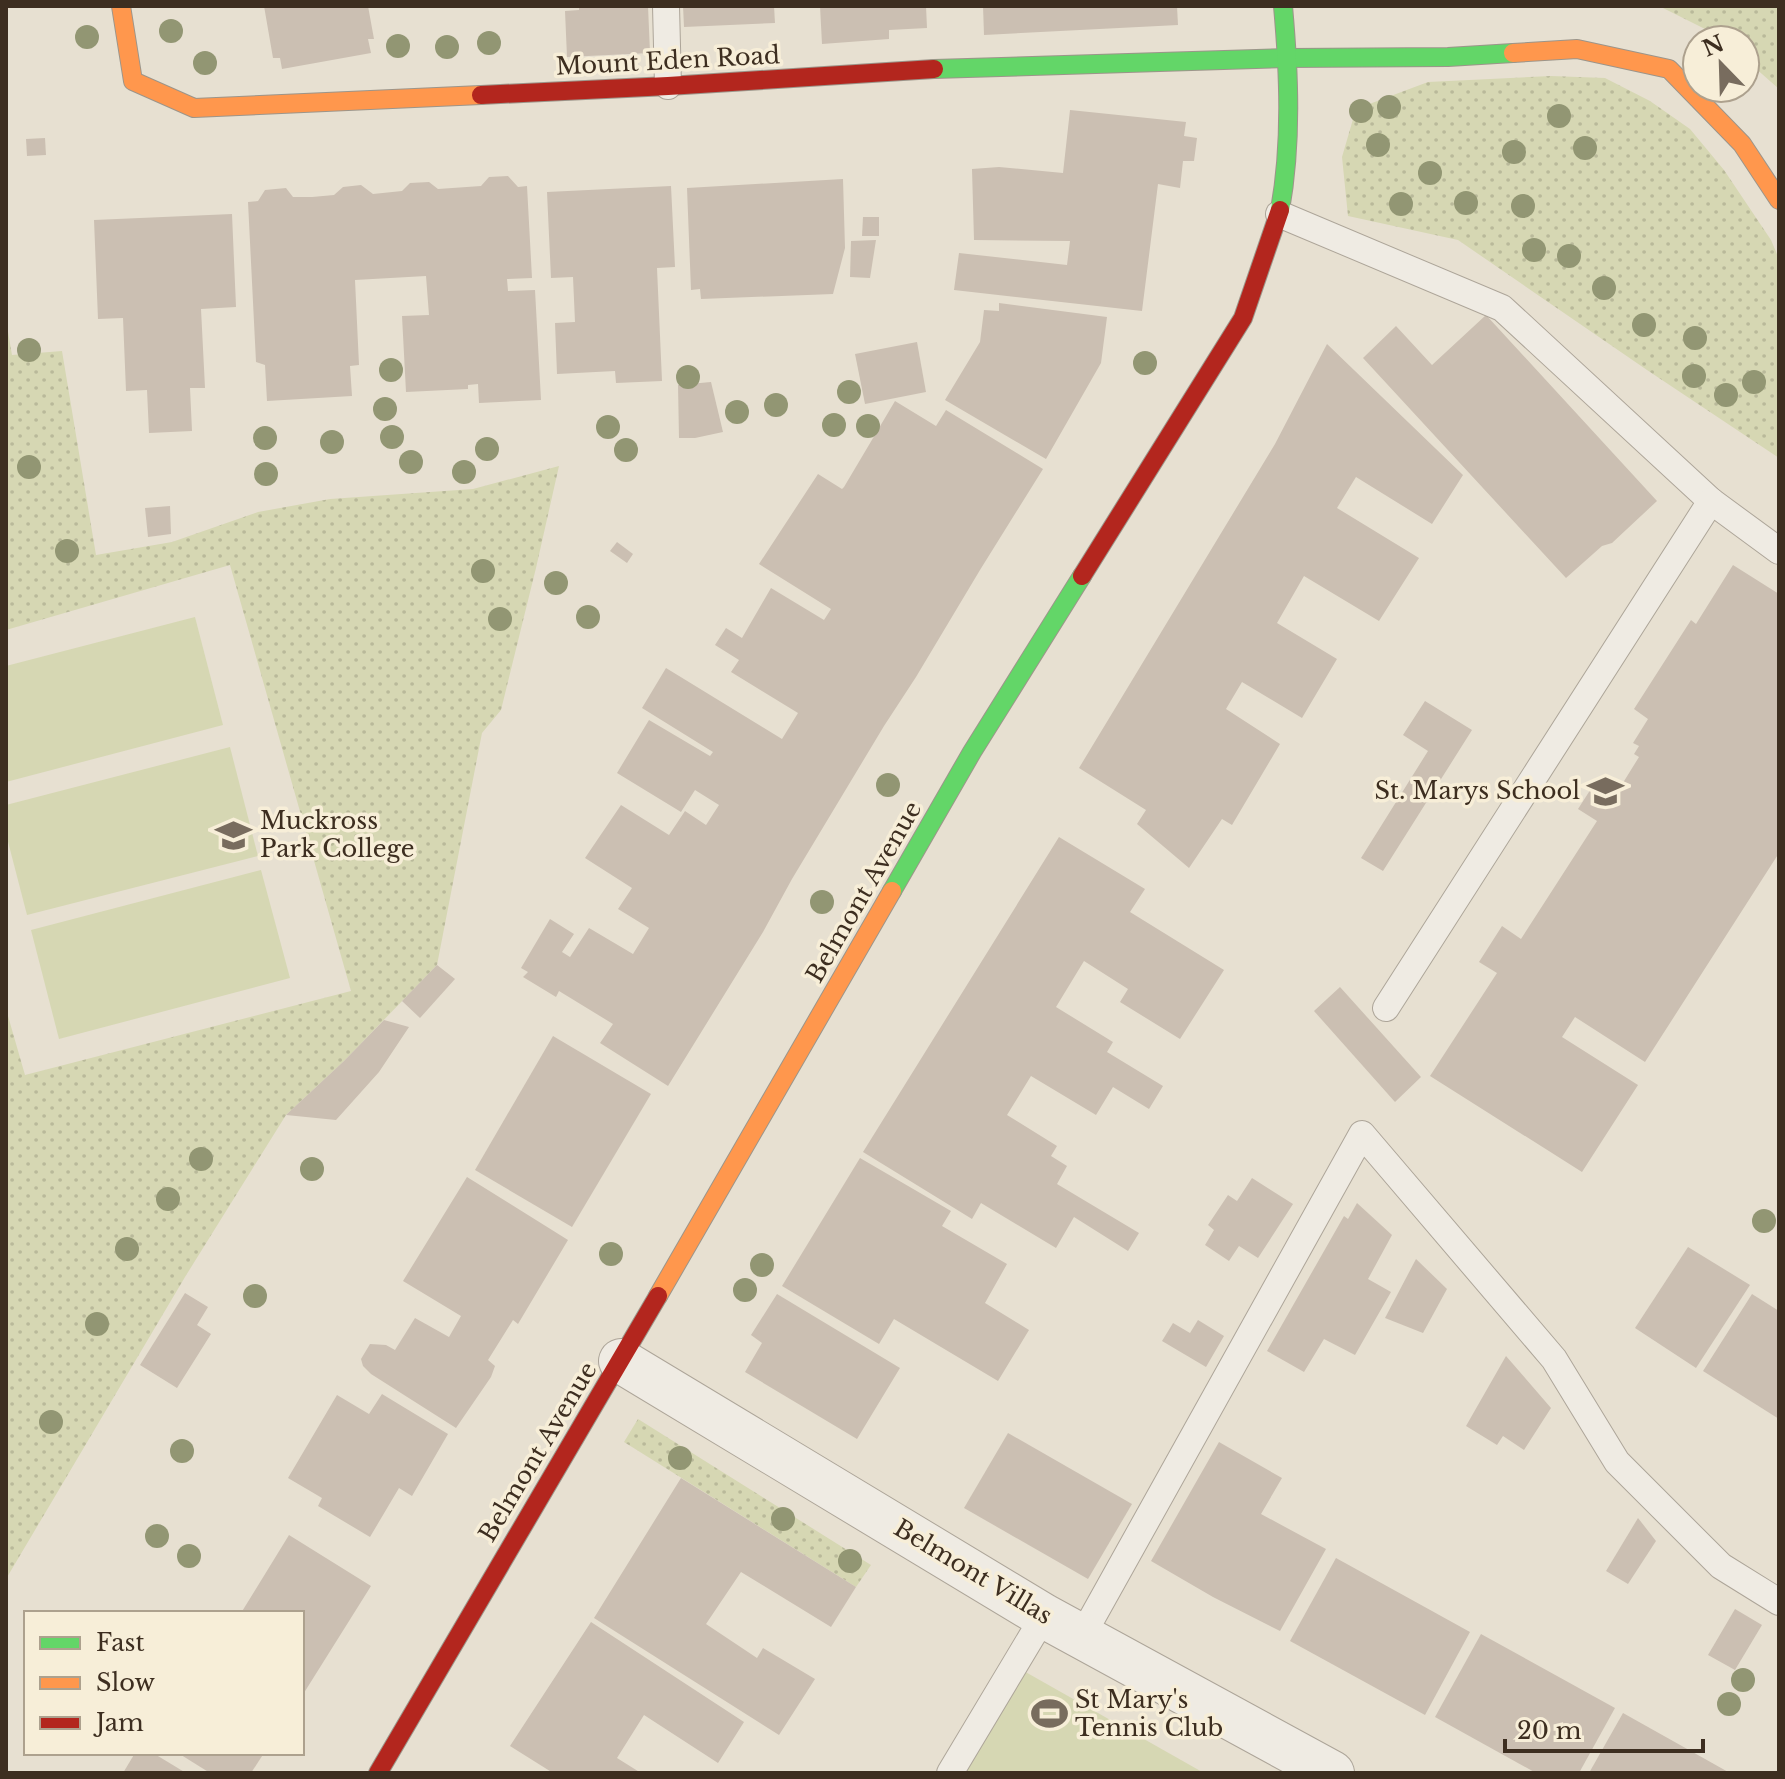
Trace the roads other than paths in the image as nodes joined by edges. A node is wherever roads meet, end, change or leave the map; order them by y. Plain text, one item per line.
1 (121, 6) edge
2 (666, 6) edge
3 (1283, 6) edge
4 (1288, 58) junction
5 (668, 86) junction
6 (1779, 200) edge
7 (1279, 214) junction
8 (1711, 501) junction
9 (1779, 551) edge
10 (1386, 1008) dead end
11 (621, 1361) junction
12 (1779, 1602) edge
13 (1063, 1626) junction
14 (378, 1773) edge
15 (950, 1773) edge
16 (1332, 1773) edge

1 - 5 street, Mount Eden Road
2 - 5 lane
3 - 4 street, Belmont Avenue
4 - 5 street, Mount Eden Road
4 - 6 street, Mount Eden Road
4 - 7 street, Belmont Avenue
7 - 8 lane
7 - 11 street, Belmont Avenue
8 - 9 lane
8 - 10 lane
11 - 13 street, Belmont Villas
11 - 14 street, Belmont Avenue
12 - 13 lane
13 - 15 lane
13 - 16 street, Belmont Villas

